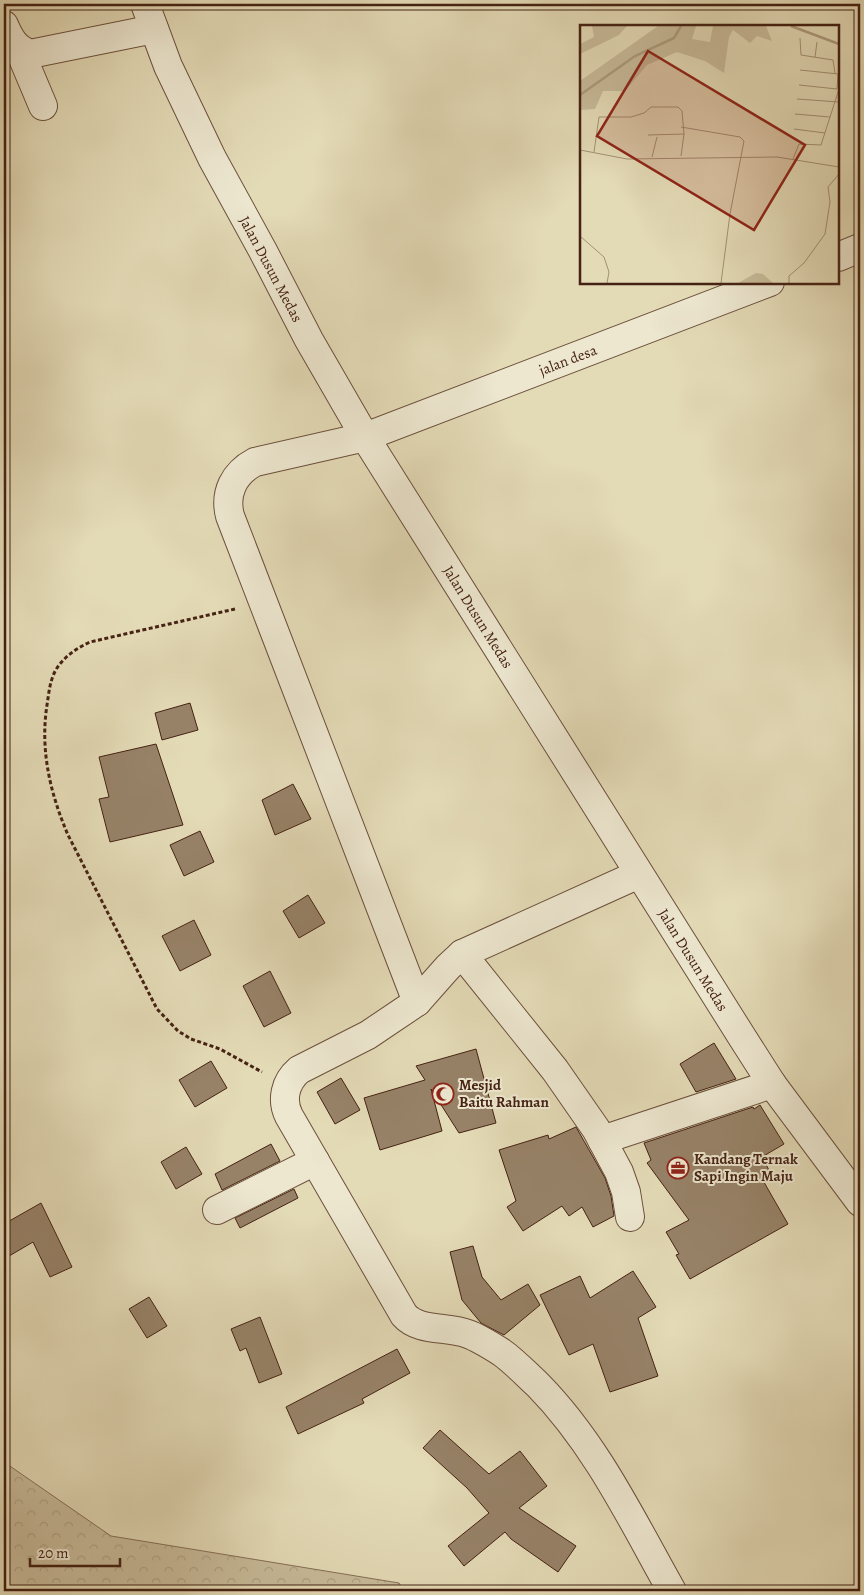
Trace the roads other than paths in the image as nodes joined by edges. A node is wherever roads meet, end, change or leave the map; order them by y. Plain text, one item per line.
1 (145, 4) edge
2 (4, 25) edge
3 (154, 29) junction
4 (19, 50) junction
5 (43, 106) dead end
6 (860, 248) edge
7 (839, 257) edge
8 (765, 284) edge
9 (365, 437) junction
10 (639, 874) junction
11 (462, 954) junction
12 (417, 1002) junction
13 (772, 1084) junction
14 (602, 1140) junction
15 (315, 1161) junction
16 (860, 1202) edge
17 (217, 1210) dead end
18 (630, 1217) dead end
19 (672, 1591) edge

1 - 3 street, Jalan Dusun Medas
2 - 4 street
3 - 4 street
3 - 9 street, Jalan Dusun Medas
4 - 5 street
6 - 7 street
8 - 9 street, jalan desa
9 - 10 street, Jalan Dusun Medas
9 - 12 street, jalan desa
10 - 11 street
10 - 13 street, Jalan Dusun Medas
11 - 12 street
11 - 14 street
12 - 15 street
13 - 14 street
13 - 16 street, Jalan Dusun Medas
14 - 18 street
15 - 17 street
15 - 19 street

